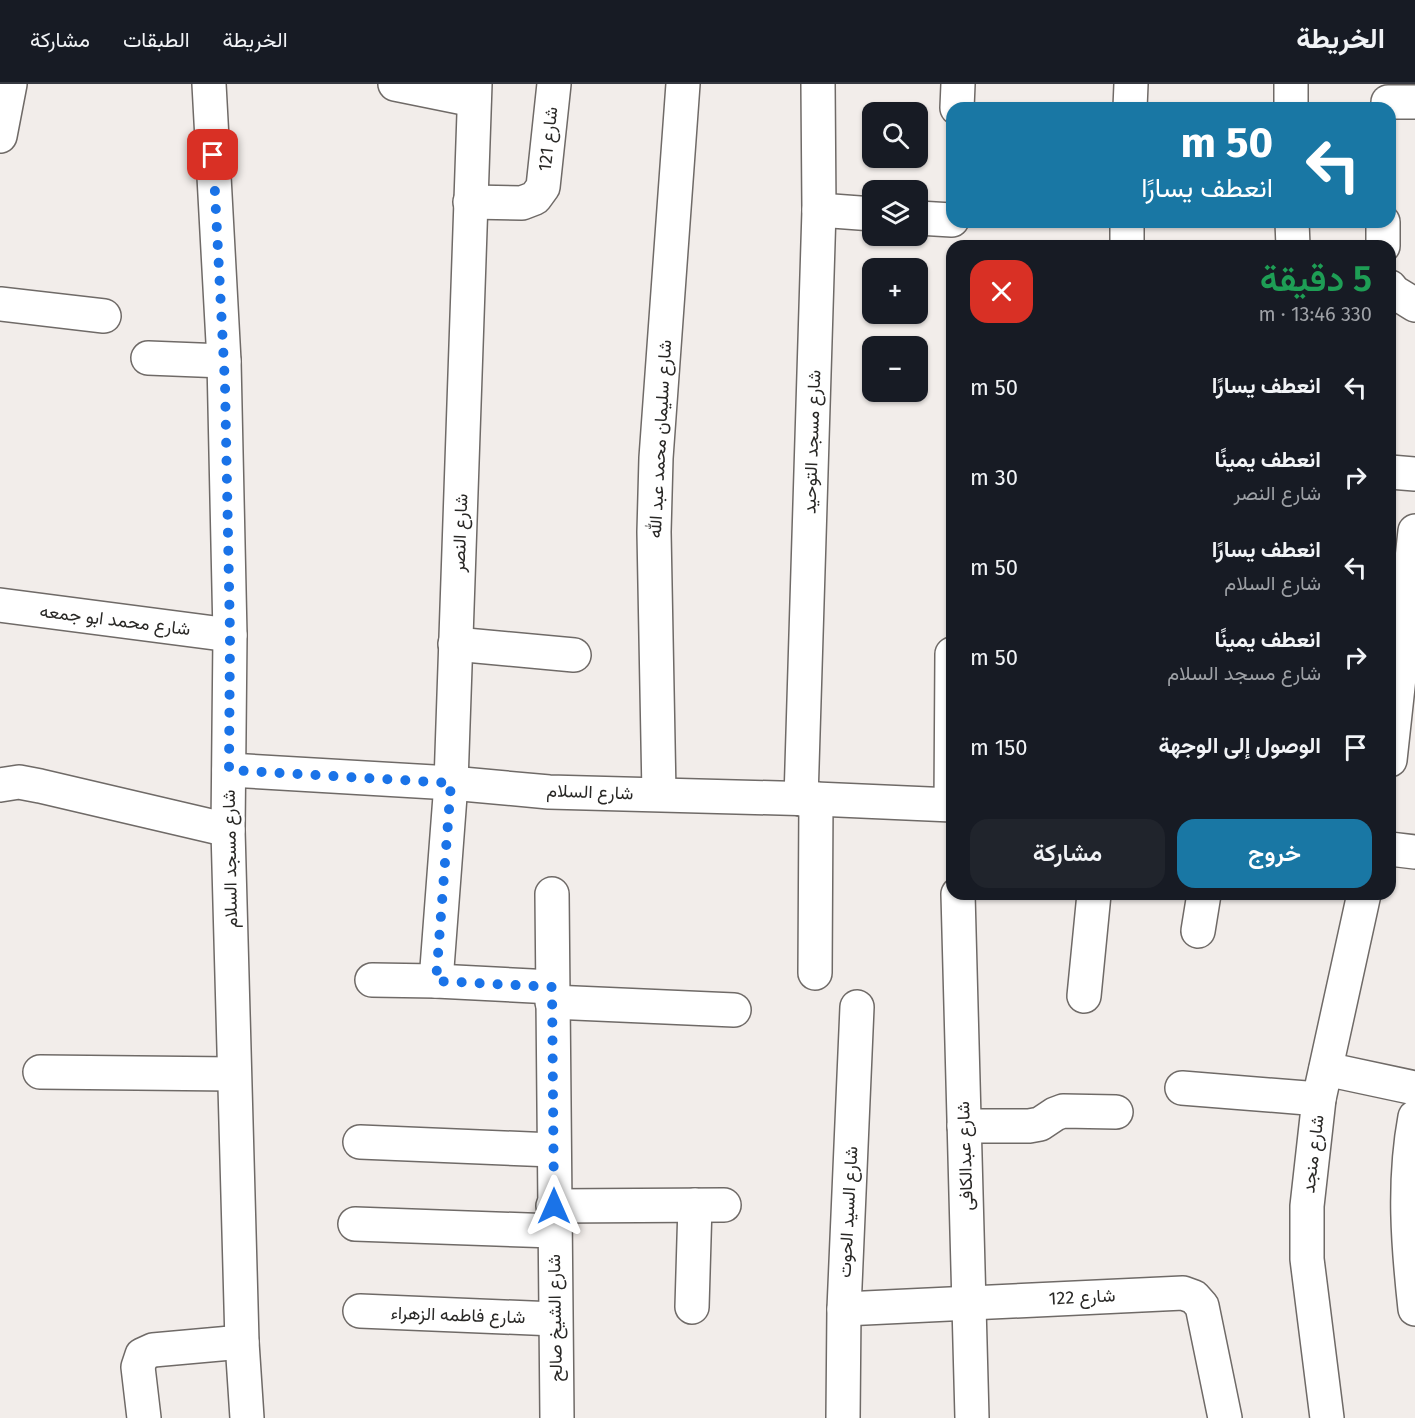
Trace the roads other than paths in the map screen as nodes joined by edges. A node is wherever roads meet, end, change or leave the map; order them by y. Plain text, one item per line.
1 (10, 84) edge
2 (209, 84) edge
3 (395, 84) edge
4 (554, 84) edge
5 (684, 84) edge
6 (819, 84) edge
7 (958, 84) edge
8 (1131, 84) edge
9 (1291, 84) edge
10 (474, 92) edge
11 (957, 102) edge
12 (1130, 102) edge
13 (1291, 102) edge
14 (0, 135) edge
15 (470, 202) junction
16 (819, 210) junction
17 (862, 213) edge
18 (928, 219) edge
19 (946, 220) edge
20 (1396, 293) edge
21 (0, 304) edge
22 (1415, 305) edge
23 (104, 316) dead end
24 (148, 358) dead end
25 (224, 361) junction
26 (1396, 472) edge
27 (1415, 474) edge
28 (1415, 531) edge
29 (0, 605) edge
30 (230, 635) junction
31 (455, 644) junction
32 (574, 655) dead end
33 (1396, 707) edge
34 (1396, 763) edge
35 (1415, 767) edge
36 (229, 770) junction
37 (451, 783) junction
38 (0, 785) edge
39 (659, 794) junction
40 (808, 799) junction
41 (946, 805) edge
42 (228, 830) junction
43 (1396, 850) edge
44 (1415, 852) edge
45 (552, 894) dead end
46 (958, 900) edge
47 (1093, 900) edge
48 (1203, 900) edge
49 (1363, 900) edge
50 (1198, 931) dead end
51 (815, 973) dead end
52 (372, 980) dead end
53 (436, 981) junction
54 (552, 995) junction
55 (1084, 996) dead end
56 (857, 1007) dead end
57 (734, 1010) dead end
58 (40, 1072) dead end
59 (233, 1074) junction
60 (1323, 1084) junction
61 (1182, 1088) dead end
62 (1415, 1088) edge
63 (1116, 1112) dead end
64 (1415, 1117) edge
65 (964, 1126) junction
66 (360, 1142) dead end
67 (553, 1150) junction
68 (554, 1218) junction
69 (355, 1224) dead end
70 (969, 1304) junction
71 (692, 1307) dead end
72 (844, 1309) junction
73 (1415, 1310) edge
74 (360, 1311) dead end
75 (555, 1319) junction
76 (242, 1342) junction
77 (144, 1418) edge
78 (247, 1418) edge
79 (557, 1418) edge
80 (843, 1418) edge
81 (972, 1418) edge
82 (1225, 1418) edge
83 (1327, 1418) edge

1 - 14 street
2 - 25 street, شارع مسجد السلام
3 - 10 street
4 - 15 street, شارع 121
5 - 39 street, شارع سليمان محمد عبد الله
6 - 16 street, شارع مسجد التوحيد
7 - 11 street
8 - 12 street
9 - 13 street
10 - 15 street, شارع النصر
15 - 31 street, شارع النصر
16 - 17 street
16 - 40 street, شارع مسجد التوحيد
18 - 19 street
20 - 22 street
21 - 23 street
24 - 25 street
25 - 30 street, شارع مسجد السلام
26 - 27 street
28 - 33 street
29 - 30 street, شارع محمد ابو جمعه
30 - 36 street, شارع مسجد السلام
31 - 32 street
31 - 37 street, شارع النصر
34 - 35 street
36 - 37 street, شارع السلام
36 - 42 street, شارع مسجد السلام
37 - 39 street, شارع السلام
37 - 53 street, شارع النصر
38 - 42 street
39 - 40 street, شارع السلام
40 - 41 street, شارع السلام
40 - 51 street, شارع مسجد التوحيد
42 - 59 street, شارع مسجد السلام
43 - 44 street
45 - 54 street, شارع الشيخ صالح
46 - 65 street, شارع عبدالكافى
47 - 55 street
48 - 50 street
49 - 60 street, شارع منجد
52 - 53 street
53 - 54 street
54 - 57 street
54 - 67 street, شارع الشيخ صالح
56 - 72 street, شارع السيد الحوت
58 - 59 street
59 - 76 street, شارع مسجد السلام
60 - 61 street
60 - 62 street
60 - 83 street, شارع منجد
63 - 65 street
64 - 73 street
65 - 70 street, شارع عبدالكافى
66 - 67 street
67 - 68 street, شارع الشيخ صالح
68 - 69 street
68 - 71 street
68 - 75 street, شارع الشيخ صالح
70 - 72 street, شارع 122
70 - 81 street, شارع عبدالكافى
70 - 82 street, شارع 122
72 - 80 street, شارع السيد الحوت
74 - 75 street, شارع فاطمه الزهراء
75 - 79 street, شارع الشيخ صالح
76 - 77 street
76 - 78 street, شارع مسجد السلام

